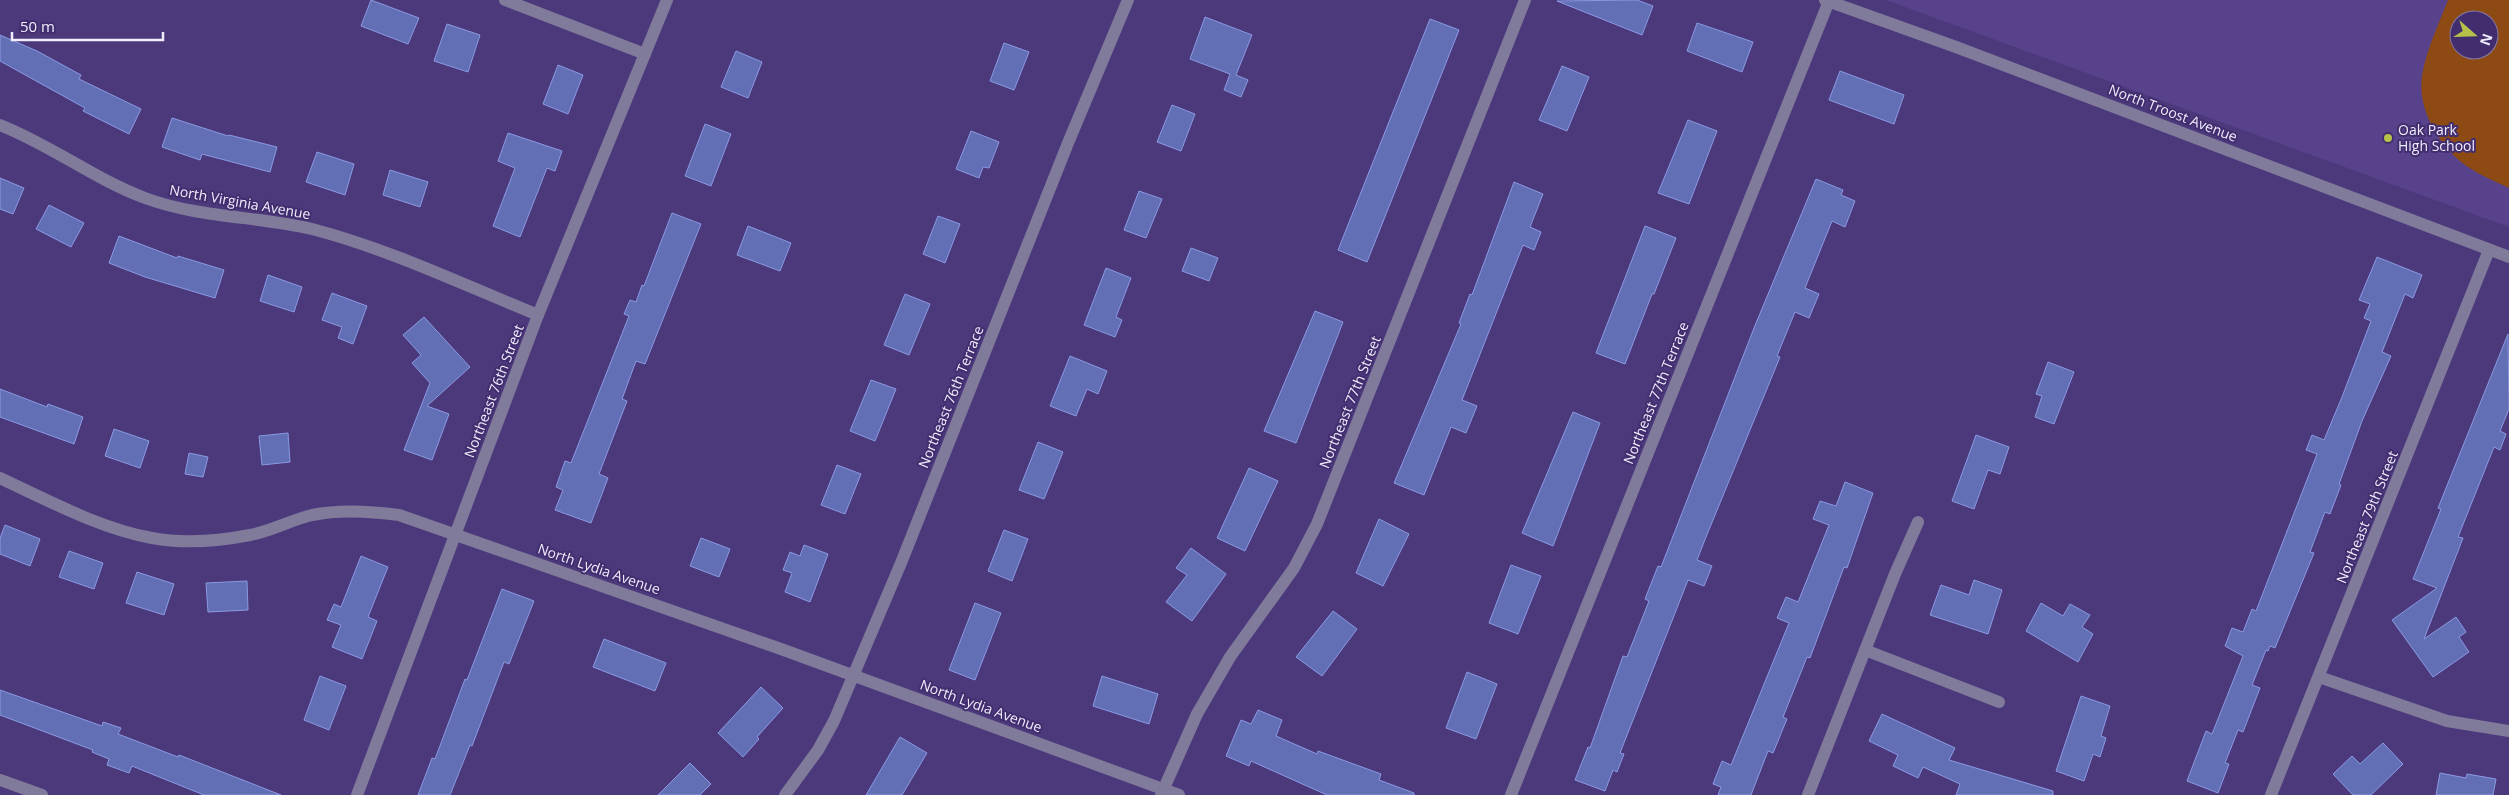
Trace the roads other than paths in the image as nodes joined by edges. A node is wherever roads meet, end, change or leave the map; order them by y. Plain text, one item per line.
1 (505, 0) edge
2 (667, 0) edge
3 (1128, 0) edge
4 (1526, 0) edge
5 (1827, 1) edge
6 (644, 54) junction
7 (0, 125) edge
8 (2489, 250) junction
9 (2509, 257) edge
10 (538, 315) junction
11 (0, 478) edge
12 (1918, 522) dead end
13 (455, 534) junction
14 (1865, 650) junction
15 (853, 675) junction
16 (2319, 677) junction
17 (1999, 702) dead end
18 (2509, 731) edge
19 (0, 780) edge
20 (1162, 792) edge
21 (42, 795) edge
22 (357, 795) edge
23 (785, 795) edge
24 (1179, 795) edge
25 (1512, 795) edge
26 (1808, 795) edge
27 (2271, 795) edge

1 - 6 street
2 - 6 street, Northeast 76th Street
3 - 15 street, Northeast 76th Terrace
4 - 20 street, Northeast 77th Street
5 - 8 street, North Troost Avenue
5 - 25 street, Northeast 77th Terrace
6 - 10 street, Northeast 76th Street
7 - 10 street, North Virginia Avenue
8 - 9 street, North Troost Avenue
8 - 16 street, Northeast 79th Street
10 - 13 street, Northeast 76th Street
11 - 13 street, North Lydia Avenue
12 - 14 street
13 - 15 street, North Lydia Avenue
13 - 22 street, Northeast 76th Street
14 - 17 street
14 - 26 street
15 - 20 street, North Lydia Avenue
15 - 23 street, Northeast 76th Terrace
16 - 18 street
16 - 27 street, Northeast 79th Street
19 - 21 street
20 - 24 street, North Lydia Avenue

